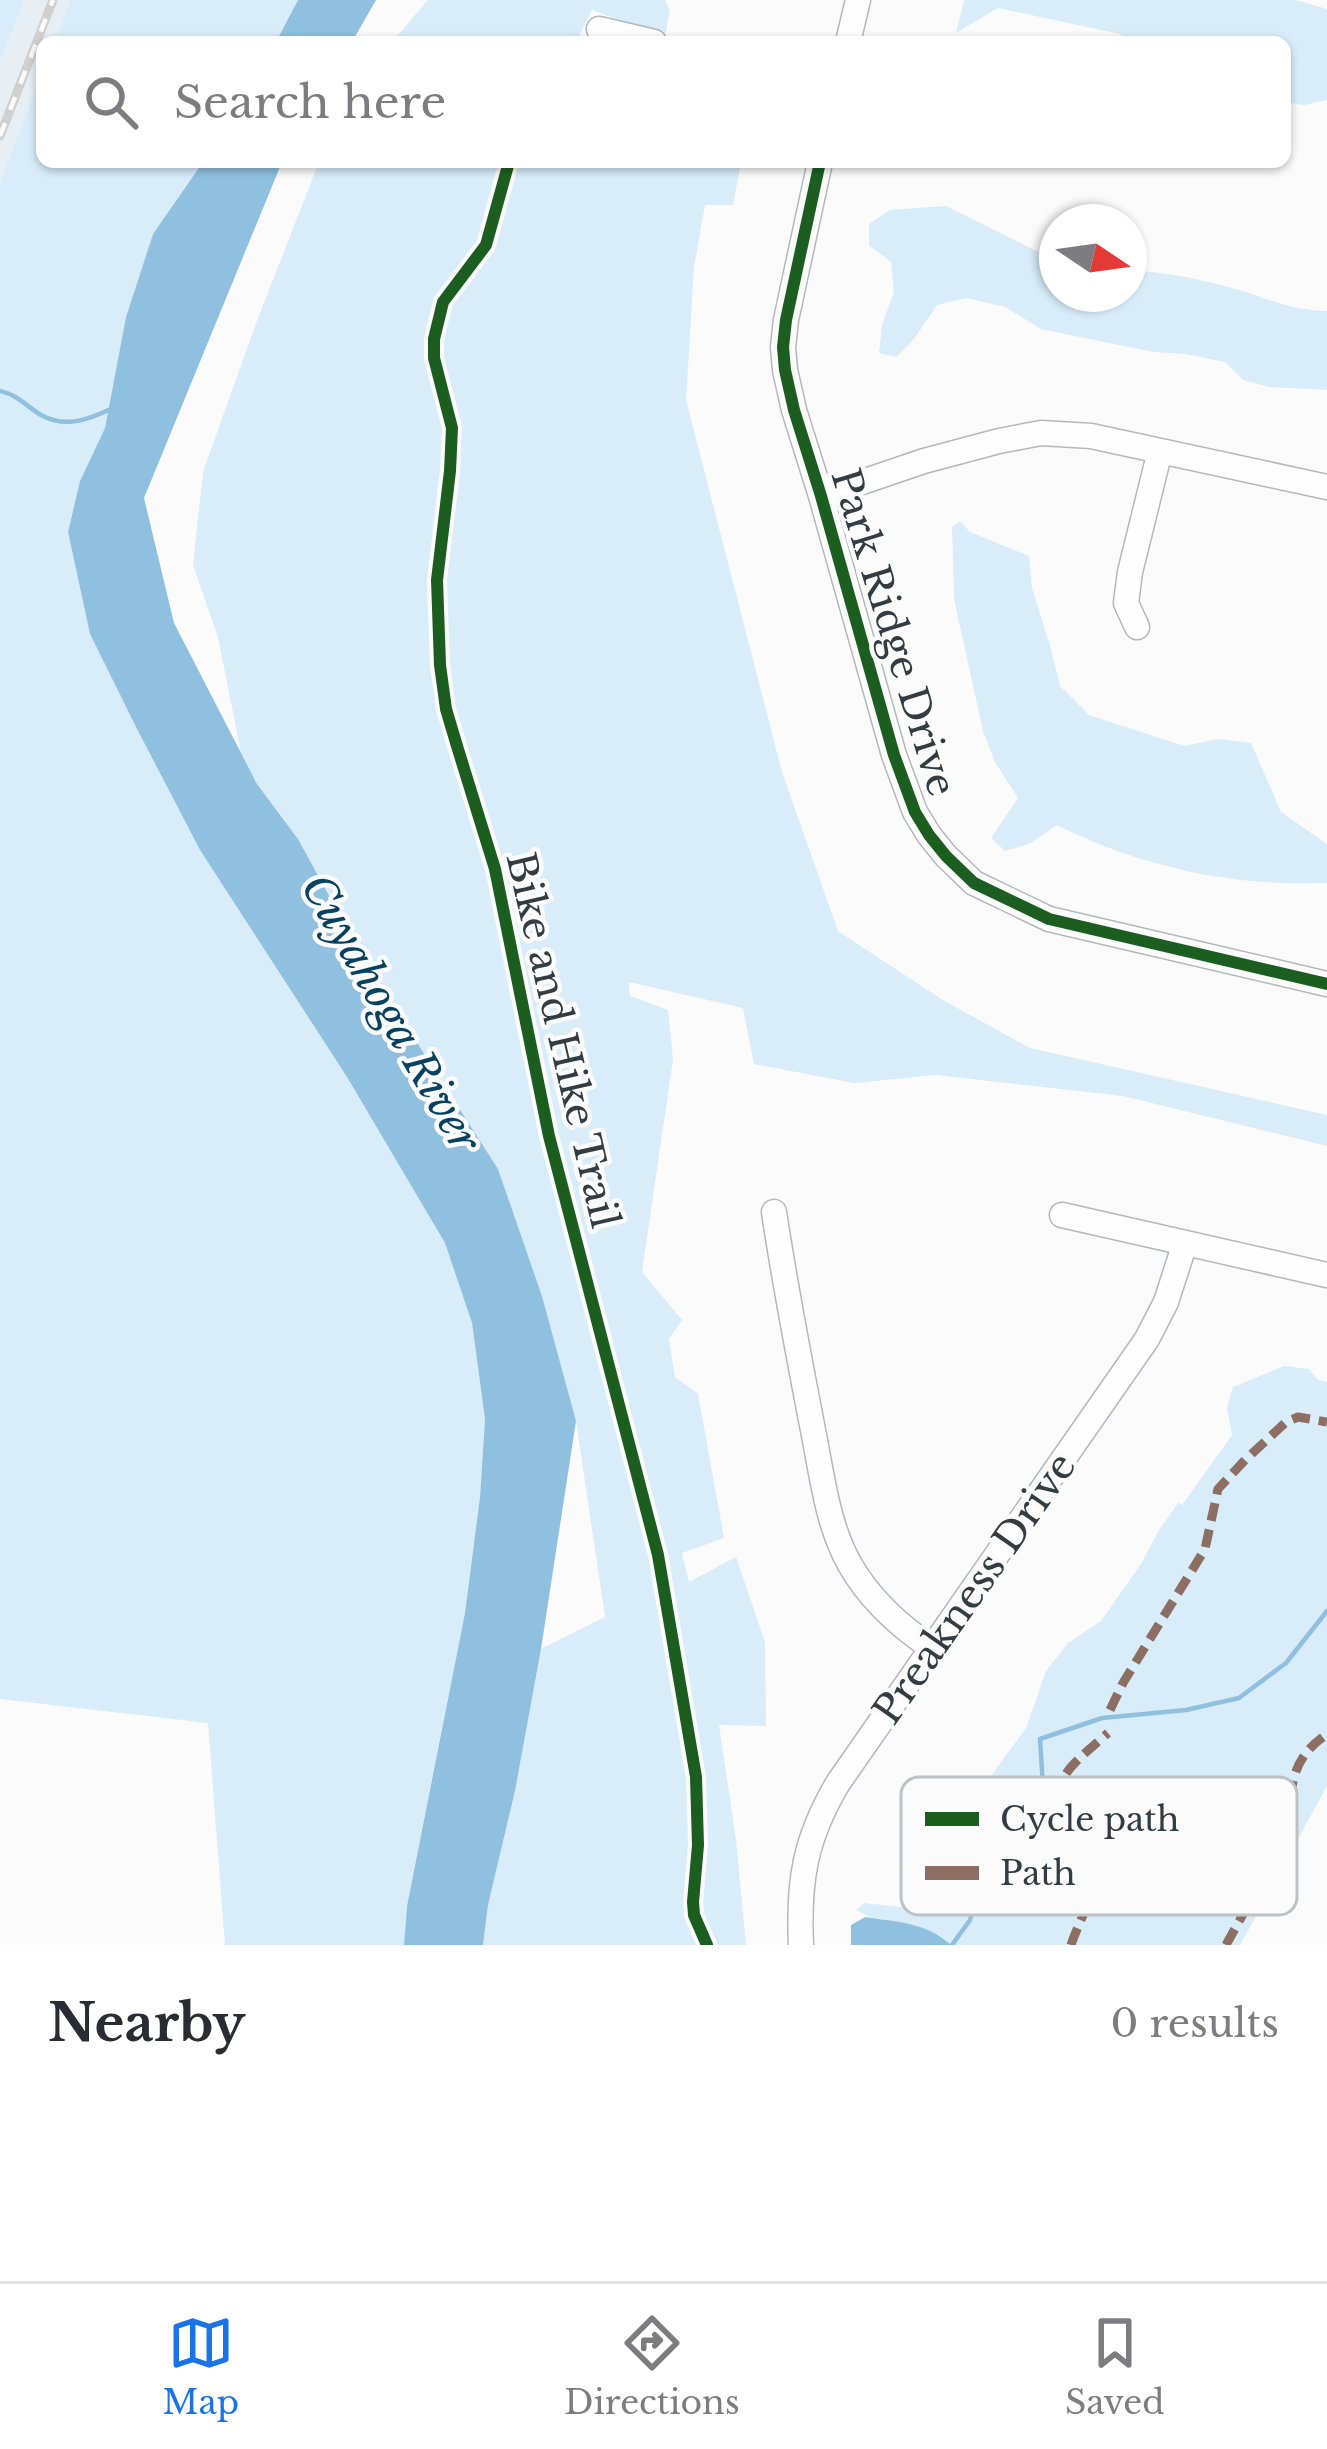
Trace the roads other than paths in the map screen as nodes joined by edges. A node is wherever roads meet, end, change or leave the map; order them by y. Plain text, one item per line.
1 (858, 0) edge
2 (599, 29) dead end
3 (628, 36) edge
4 (849, 36) edge
5 (819, 168) edge
6 (1160, 451) junction
7 (1327, 487) edge
8 (821, 496) junction
9 (1137, 627) dead end
10 (1327, 984) edge
11 (774, 1212) dead end
12 (1062, 1215) dead end
13 (1185, 1243) junction
14 (1327, 1275) edge
15 (932, 1648) junction
16 (801, 1945) edge

1 - 4 street
2 - 3 street
5 - 8 street, Park Ridge Drive
6 - 7 street
6 - 8 street
6 - 9 street
8 - 10 street, Park Ridge Drive
11 - 15 street
12 - 13 street
13 - 14 street
13 - 15 street, Preakness Drive
15 - 16 street, Preakness Drive

